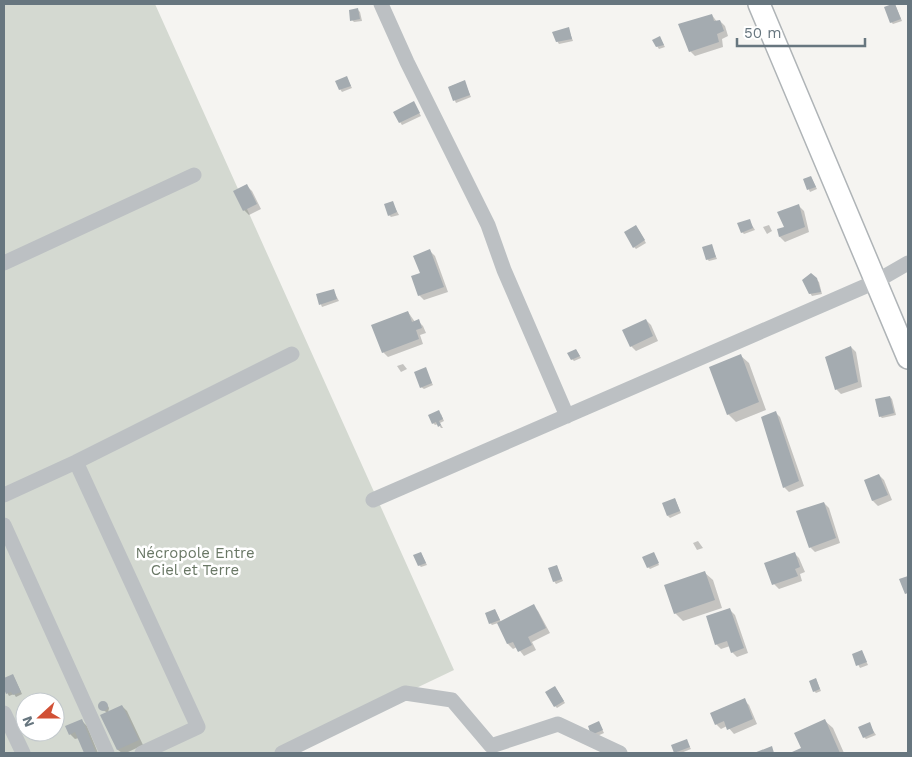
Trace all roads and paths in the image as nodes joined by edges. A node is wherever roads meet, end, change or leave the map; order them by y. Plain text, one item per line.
1 (381, 4) edge
2 (759, 4) edge
3 (194, 175) dead end
4 (4, 263) edge
5 (908, 263) edge
6 (875, 282) junction
7 (292, 354) dead end
8 (908, 358) edge
9 (567, 416) junction
10 (76, 462) junction
11 (4, 495) edge
12 (373, 500) dead end
13 (4, 525) edge
14 (4, 714) edge
15 (22, 753) edge
16 (107, 753) edge
17 (142, 753) edge
18 (282, 753) edge
19 (620, 753) edge

1 - 9 street
2 - 6 street
3 - 4 street
5 - 6 street
6 - 8 street
6 - 9 street
7 - 10 street
9 - 12 street
10 - 11 street
10 - 17 street
13 - 16 street
14 - 15 street
18 - 19 street

